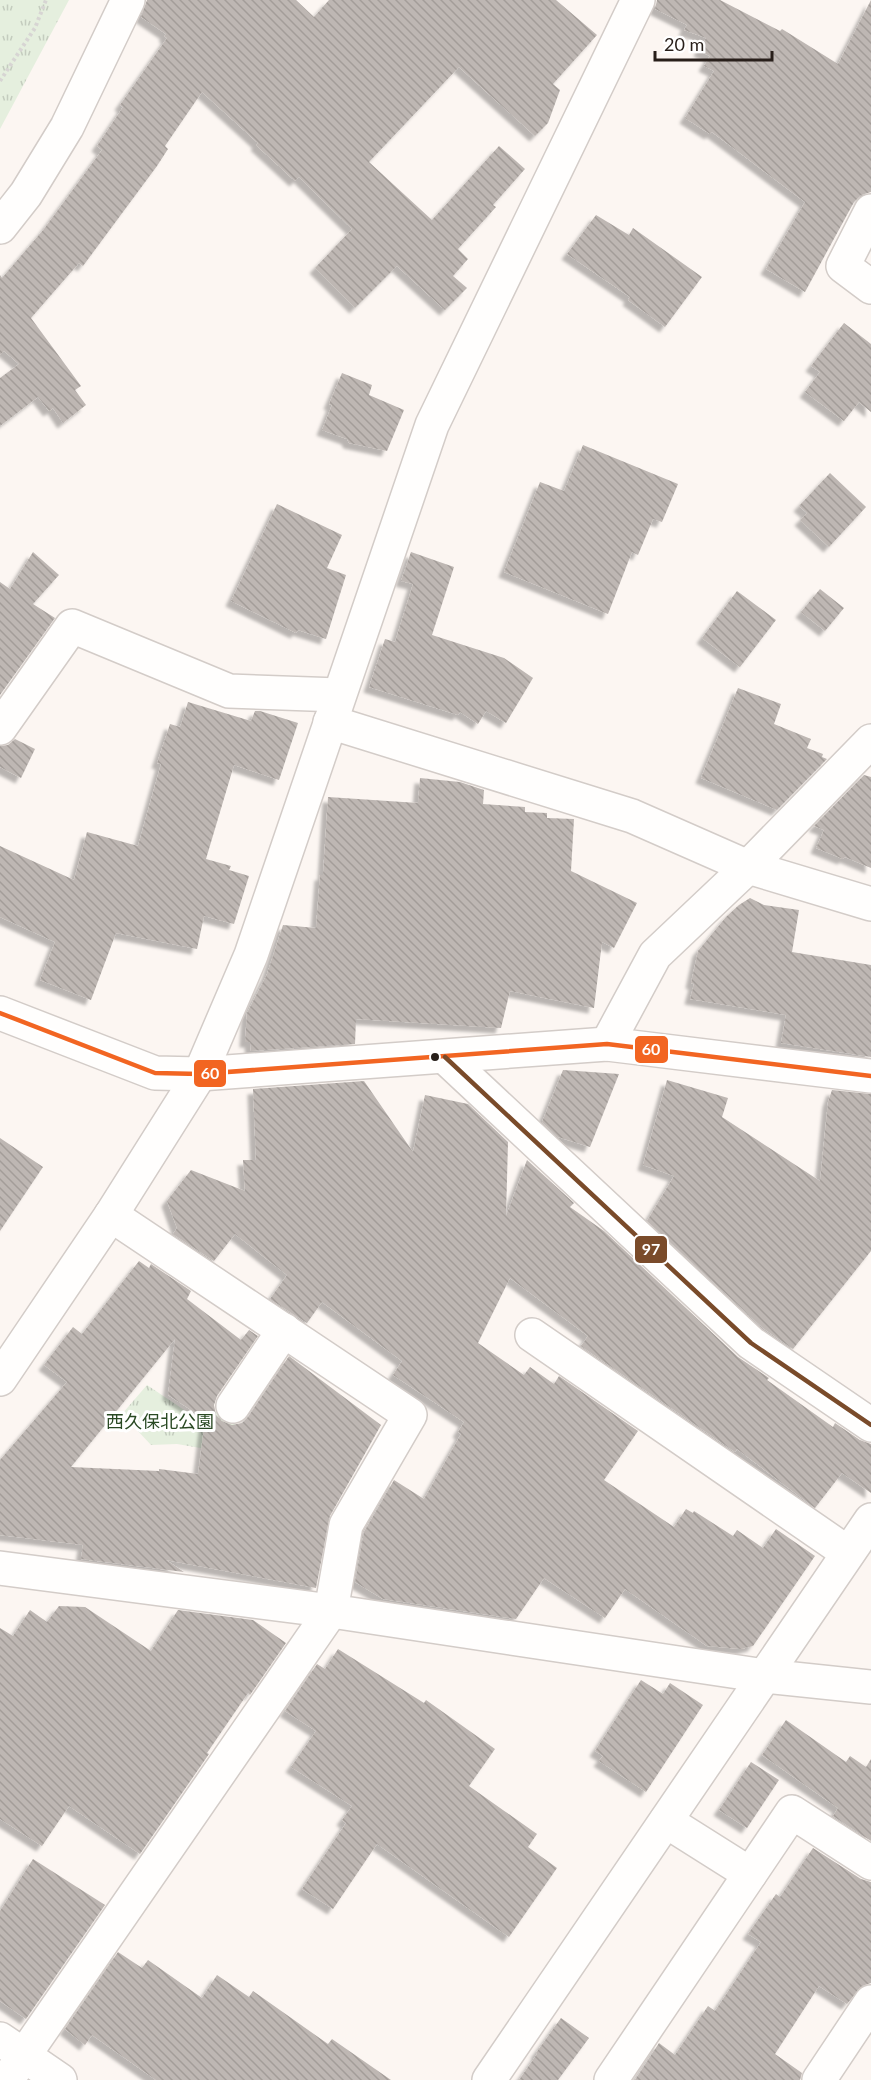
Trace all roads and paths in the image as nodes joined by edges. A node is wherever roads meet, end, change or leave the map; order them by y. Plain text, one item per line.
1 (46, 0) edge
2 (128, 0) edge
3 (638, 0) edge
4 (0, 81) edge
5 (871, 211) edge
6 (0, 226) edge
7 (871, 286) edge
8 (334, 708) junction
9 (0, 728) edge
10 (871, 741) edge
11 (748, 867) junction
12 (871, 904) edge
13 (0, 1013) edge
14 (607, 1044) junction
15 (445, 1057) junction
16 (200, 1074) junction
17 (871, 1076) edge
18 (111, 1215) junction
19 (284, 1330) junction
20 (532, 1335) dead end
21 (0, 1379) edge
22 (232, 1406) dead end
23 (871, 1425) edge
24 (871, 1520) edge
25 (849, 1553) junction
26 (0, 1568) edge
27 (331, 1611) junction
28 (765, 1676) junction
29 (871, 1687) edge
30 (666, 1821) junction
31 (871, 1863) edge
32 (750, 1874) junction
33 (871, 2002) edge
34 (10, 2058) edge
35 (60, 2080) edge
36 (489, 2080) edge
37 (611, 2080) edge
38 (819, 2080) edge

1 - 4 path
2 - 6 street
3 - 8 street
5 - 7 street
8 - 9 street
8 - 11 street
8 - 16 street
10 - 11 street
11 - 12 street
11 - 14 street
13 - 16 street
14 - 15 street
14 - 17 street
15 - 16 street
15 - 23 street
16 - 18 street
18 - 19 street
18 - 21 street
19 - 22 street
19 - 27 street
20 - 25 street
24 - 25 street
25 - 28 street
26 - 27 street
27 - 28 street
27 - 34 street
28 - 29 street
28 - 30 street
30 - 32 street
30 - 36 street
31 - 32 street
32 - 37 street
33 - 38 street
34 - 35 street

